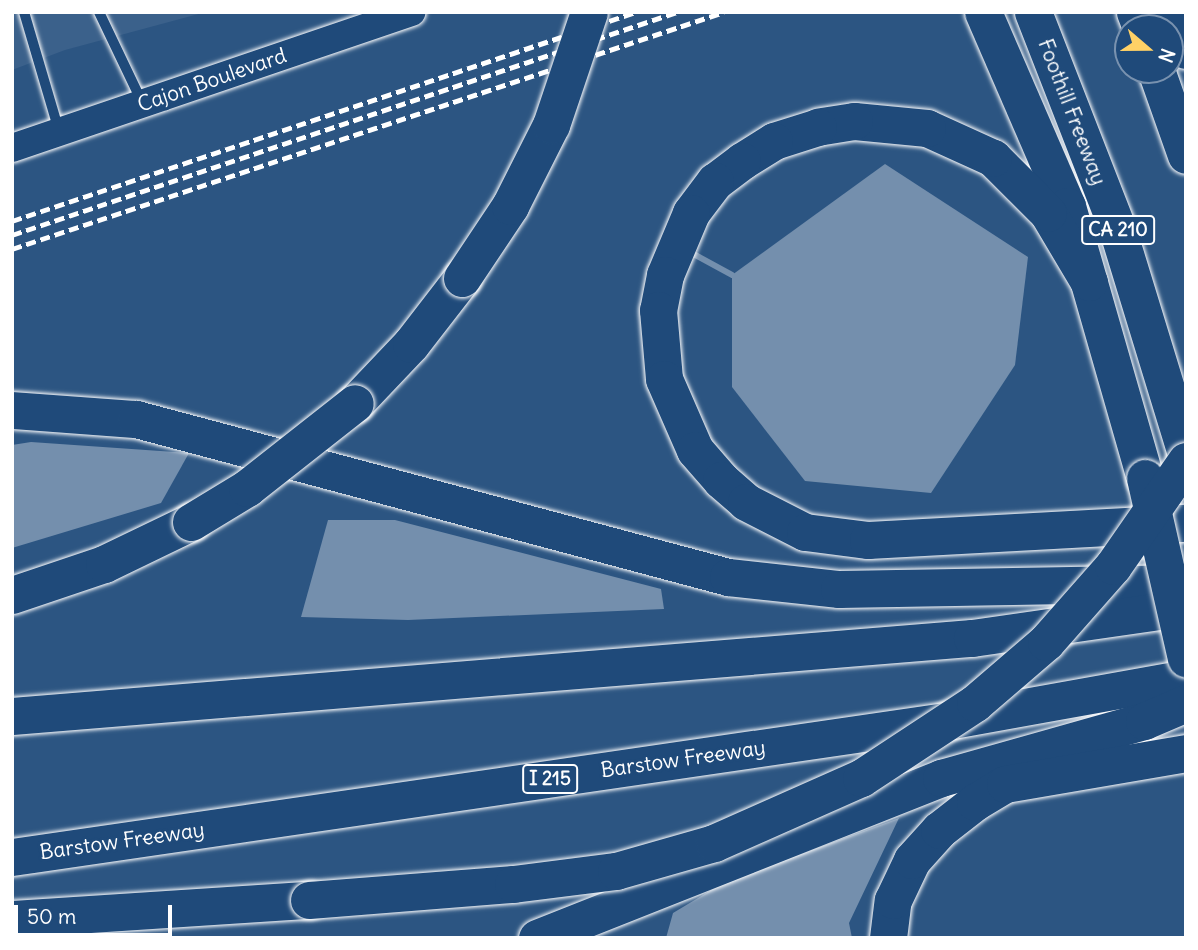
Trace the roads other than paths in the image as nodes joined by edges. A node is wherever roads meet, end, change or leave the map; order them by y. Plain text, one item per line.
1 (24, 12) edge
2 (99, 12) edge
3 (412, 12) edge
4 (589, 12) edge
5 (984, 12) edge
6 (1033, 12) edge
7 (1166, 12) edge
8 (1186, 50) edge
9 (1161, 84) edge
10 (142, 103) junction
11 (59, 132) junction
12 (12, 148) edge
13 (1186, 155) edge
14 (1089, 282) junction
15 (12, 410) edge
16 (1186, 453) edge
17 (1186, 461) edge
18 (1186, 523) edge
19 (1186, 583) edge
20 (12, 596) edge
21 (1186, 607) edge
22 (1186, 658) edge
23 (1186, 678) edge
24 (1186, 703) edge
25 (12, 716) edge
26 (1186, 753) edge
27 (12, 857) edge
28 (12, 919) edge
29 (537, 938) edge
30 (888, 938) edge

1 - 11 lane
2 - 10 lane
3 - 10 main road, Cajon Boulevard
4 - 20 highway, bridge
5 - 14 highway
6 - 16 highway, Foothill Freeway / CA 210
7 - 8 highway
9 - 13 highway
10 - 11 main road, Cajon Boulevard
11 - 12 main road, Cajon Boulevard
14 - 18 highway
14 - 22 highway, bridge
15 - 19 highway
17 - 28 highway, bridge
21 - 25 highway
23 - 27 highway, Barstow Freeway / I 215
24 - 29 highway
26 - 30 highway

